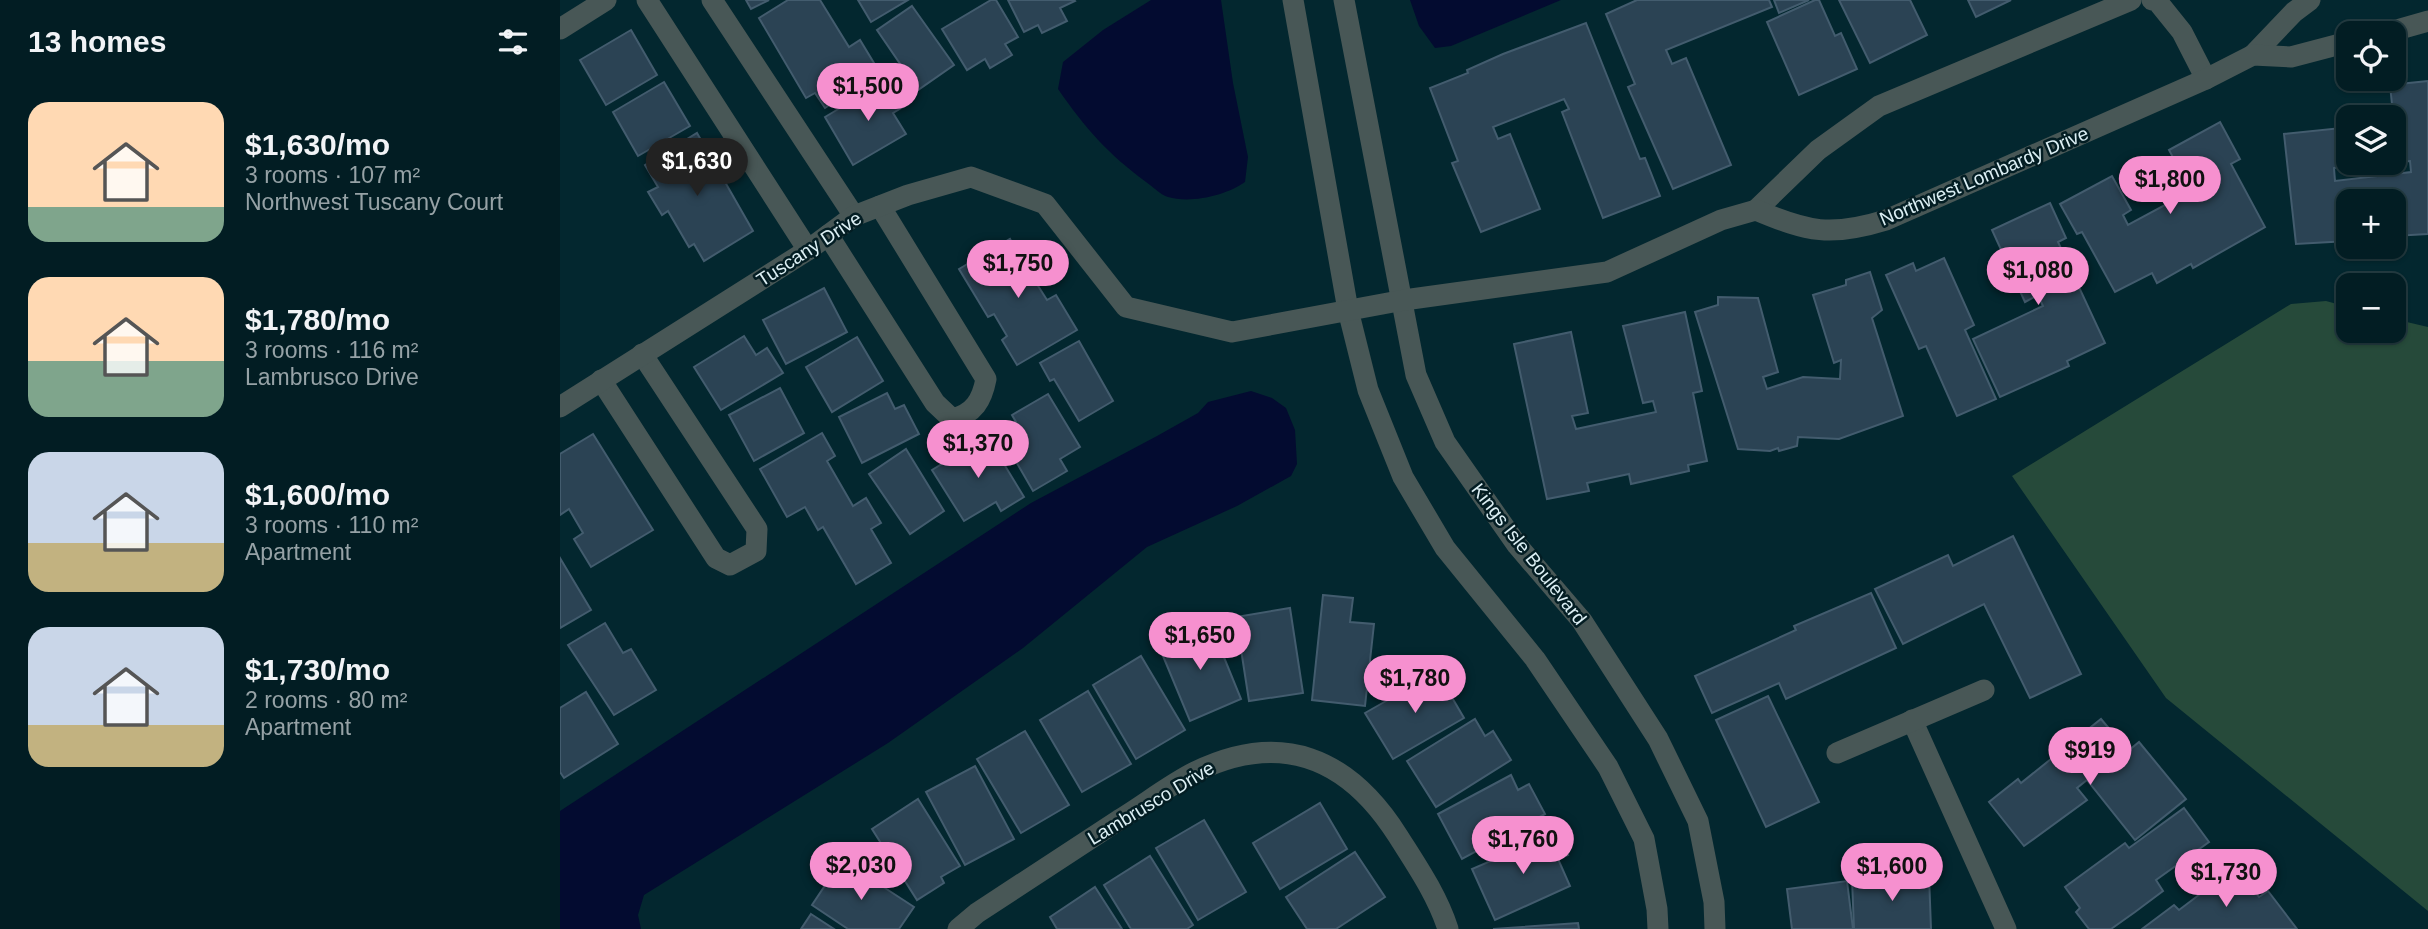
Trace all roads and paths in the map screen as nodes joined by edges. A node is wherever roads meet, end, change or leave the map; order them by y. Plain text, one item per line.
1 (606, 0) edge
2 (647, 0) edge
3 (712, 0) edge
4 (1293, 0) edge
5 (1344, 0) edge
6 (2131, 0) edge
7 (2152, 0) edge
8 (2310, 0) edge
9 (2428, 21) edge
10 (2406, 27) edge
11 (560, 29) edge
12 (2336, 45) edge
13 (2253, 55) junction
14 (2206, 79) junction
15 (880, 206) junction
16 (1756, 210) junction
17 (854, 216) junction
18 (828, 235) junction
19 (808, 250) junction
20 (1404, 300) junction
21 (1348, 310) junction
22 (642, 354) junction
23 (601, 380) junction
24 (560, 407) edge
25 (1984, 690) dead end
26 (1912, 720) junction
27 (1837, 752) dead end
28 (958, 929) edge
29 (1448, 929) edge
30 (1658, 929) edge
31 (1715, 929) edge
32 (2006, 929) edge

1 - 11 street
2 - 19 street
3 - 17 street
4 - 21 street
5 - 20 street, Kings Isle Boulevard
6 - 16 street
7 - 14 street
8 - 13 street, Northwest Lombardy Drive
9 - 10 street
12 - 13 street
13 - 14 street, Northwest Lombardy Drive
14 - 16 street, Northwest Lombardy Drive
15 - 17 street, Tuscany Drive
15 - 18 street
15 - 21 street, Tuscany Drive
16 - 20 street
17 - 18 street, Tuscany Drive
18 - 19 street, Tuscany Drive
19 - 22 street, Tuscany Drive
20 - 21 street, Tuscany Drive
20 - 31 street, Kings Isle Boulevard
21 - 30 street
22 - 23 street, Tuscany Drive
22 - 23 street
23 - 24 street, Tuscany Drive
25 - 26 street
26 - 27 street
26 - 32 street
28 - 29 street, Lambrusco Drive

